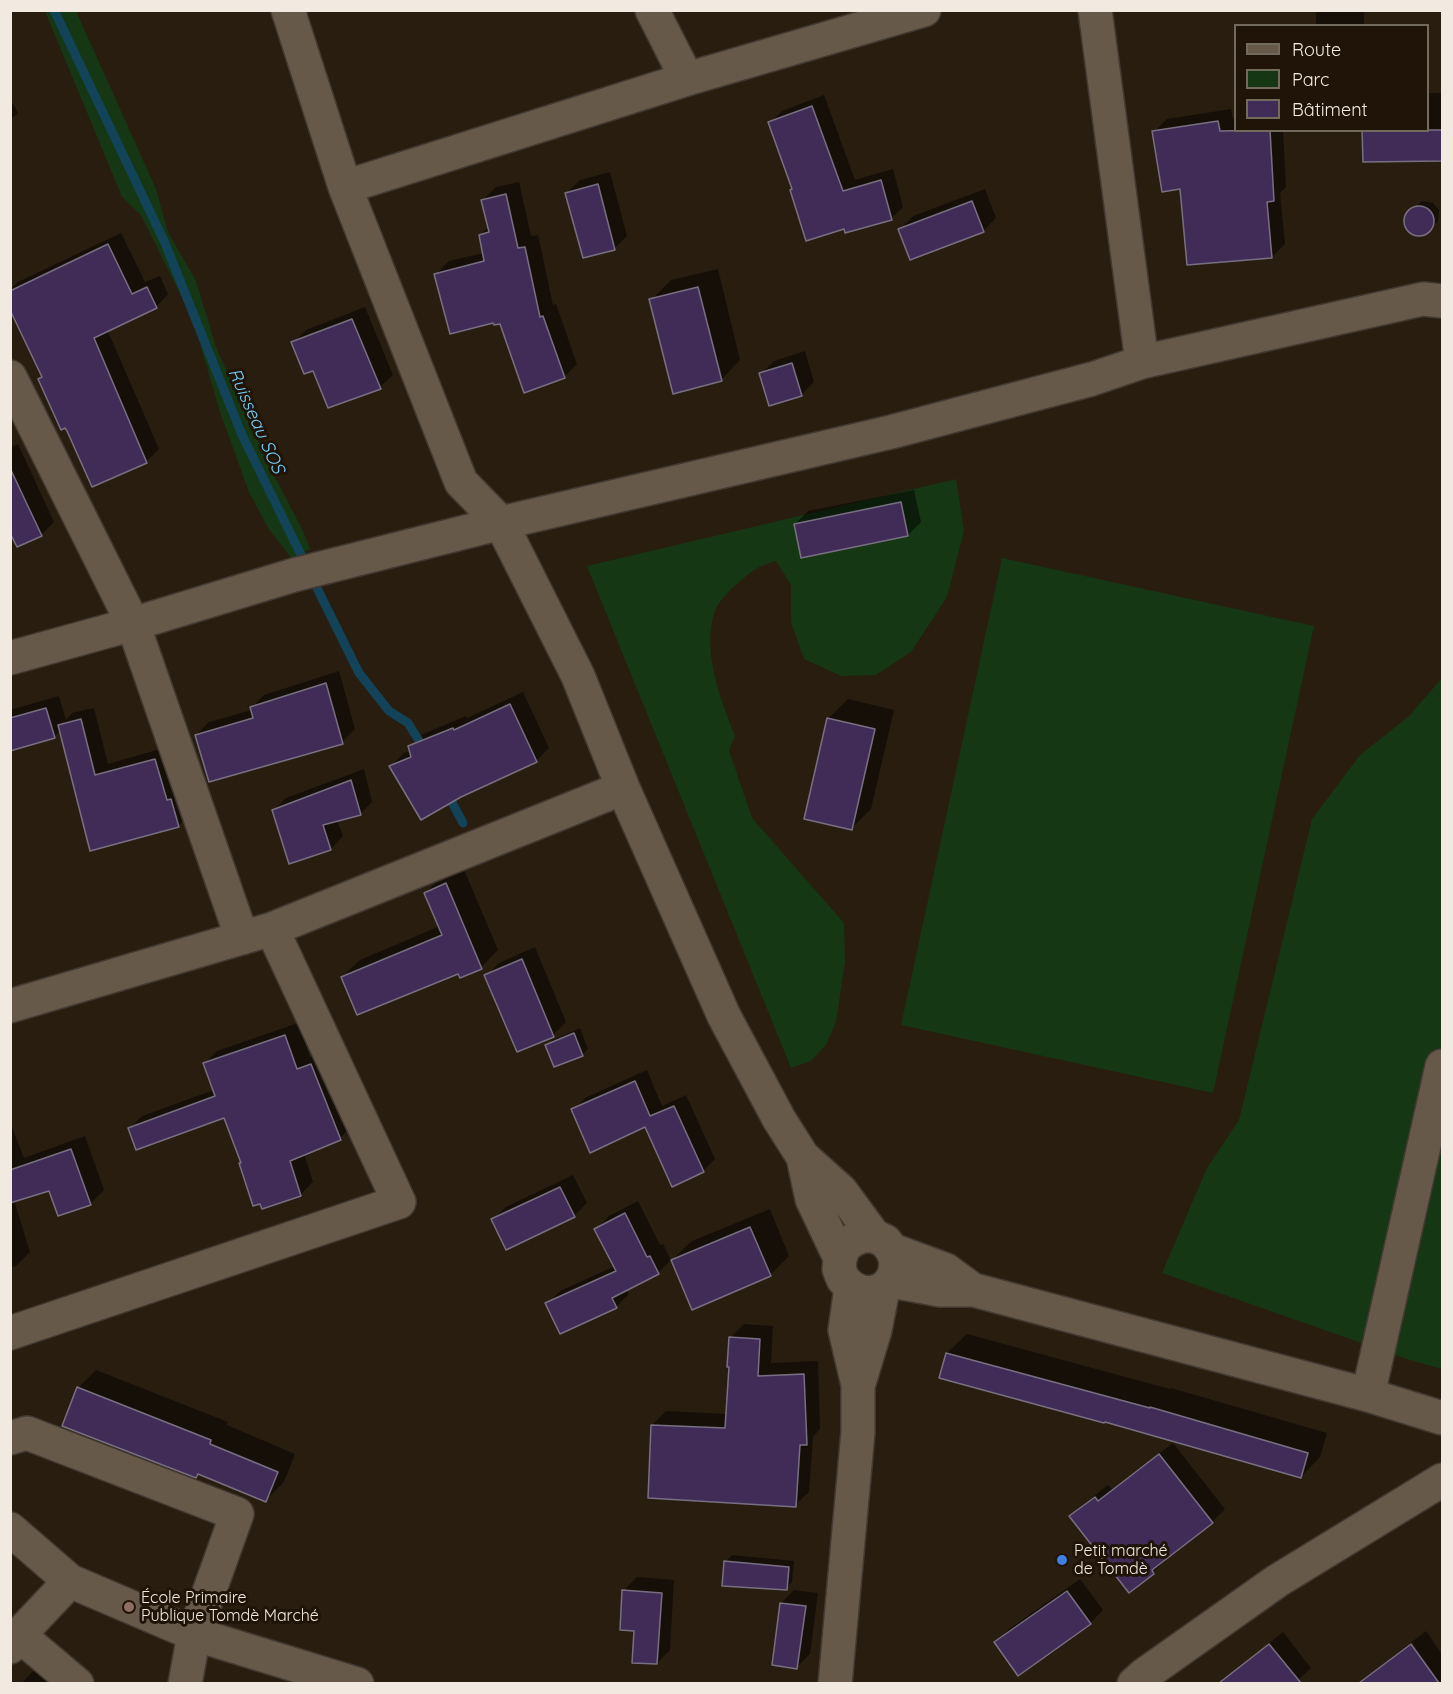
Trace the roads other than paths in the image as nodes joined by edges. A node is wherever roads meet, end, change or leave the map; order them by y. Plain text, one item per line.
1 (288, 10) edge
2 (652, 10) edge
3 (924, 10) edge
4 (1095, 10) edge
5 (687, 80) junction
6 (345, 187) junction
7 (1443, 301) edge
8 (1142, 362) junction
9 (10, 377) edge
10 (501, 522) junction
11 (133, 624) junction
12 (10, 658) edge
13 (623, 788) junction
14 (257, 933) junction
15 (10, 1006) edge
16 (1443, 1066) edge
17 (803, 1157) junction
18 (885, 1264) junction
19 (845, 1272) junction
20 (10, 1333) edge
21 (858, 1384) junction
22 (1368, 1395) junction
23 (1443, 1418) edge
24 (10, 1438) edge
25 (1443, 1480) edge
26 (10, 1529) edge
27 (70, 1581) junction
28 (194, 1634) junction
29 (15, 1641) edge
30 (1143, 1681) edge
31 (77, 1683) edge
32 (185, 1683) edge
33 (357, 1683) edge
34 (835, 1683) edge

1 - 6 street
2 - 5 street
3 - 5 street
4 - 8 street
5 - 6 street
6 - 10 street
7 - 8 street
8 - 10 street
9 - 11 street
10 - 11 street
10 - 13 street
11 - 12 street
11 - 14 street
13 - 14 street
13 - 17 street
14 - 15 street
14 - 20 street
16 - 22 street
17 - 18 street
17 - 19 street
18 - 19 street
18 - 19 street
18 - 21 street
18 - 22 street
19 - 21 street
21 - 34 street
22 - 23 street
24 - 28 street
25 - 30 street
26 - 27 street
27 - 28 street
27 - 29 street
28 - 32 street
28 - 33 street
29 - 31 street

